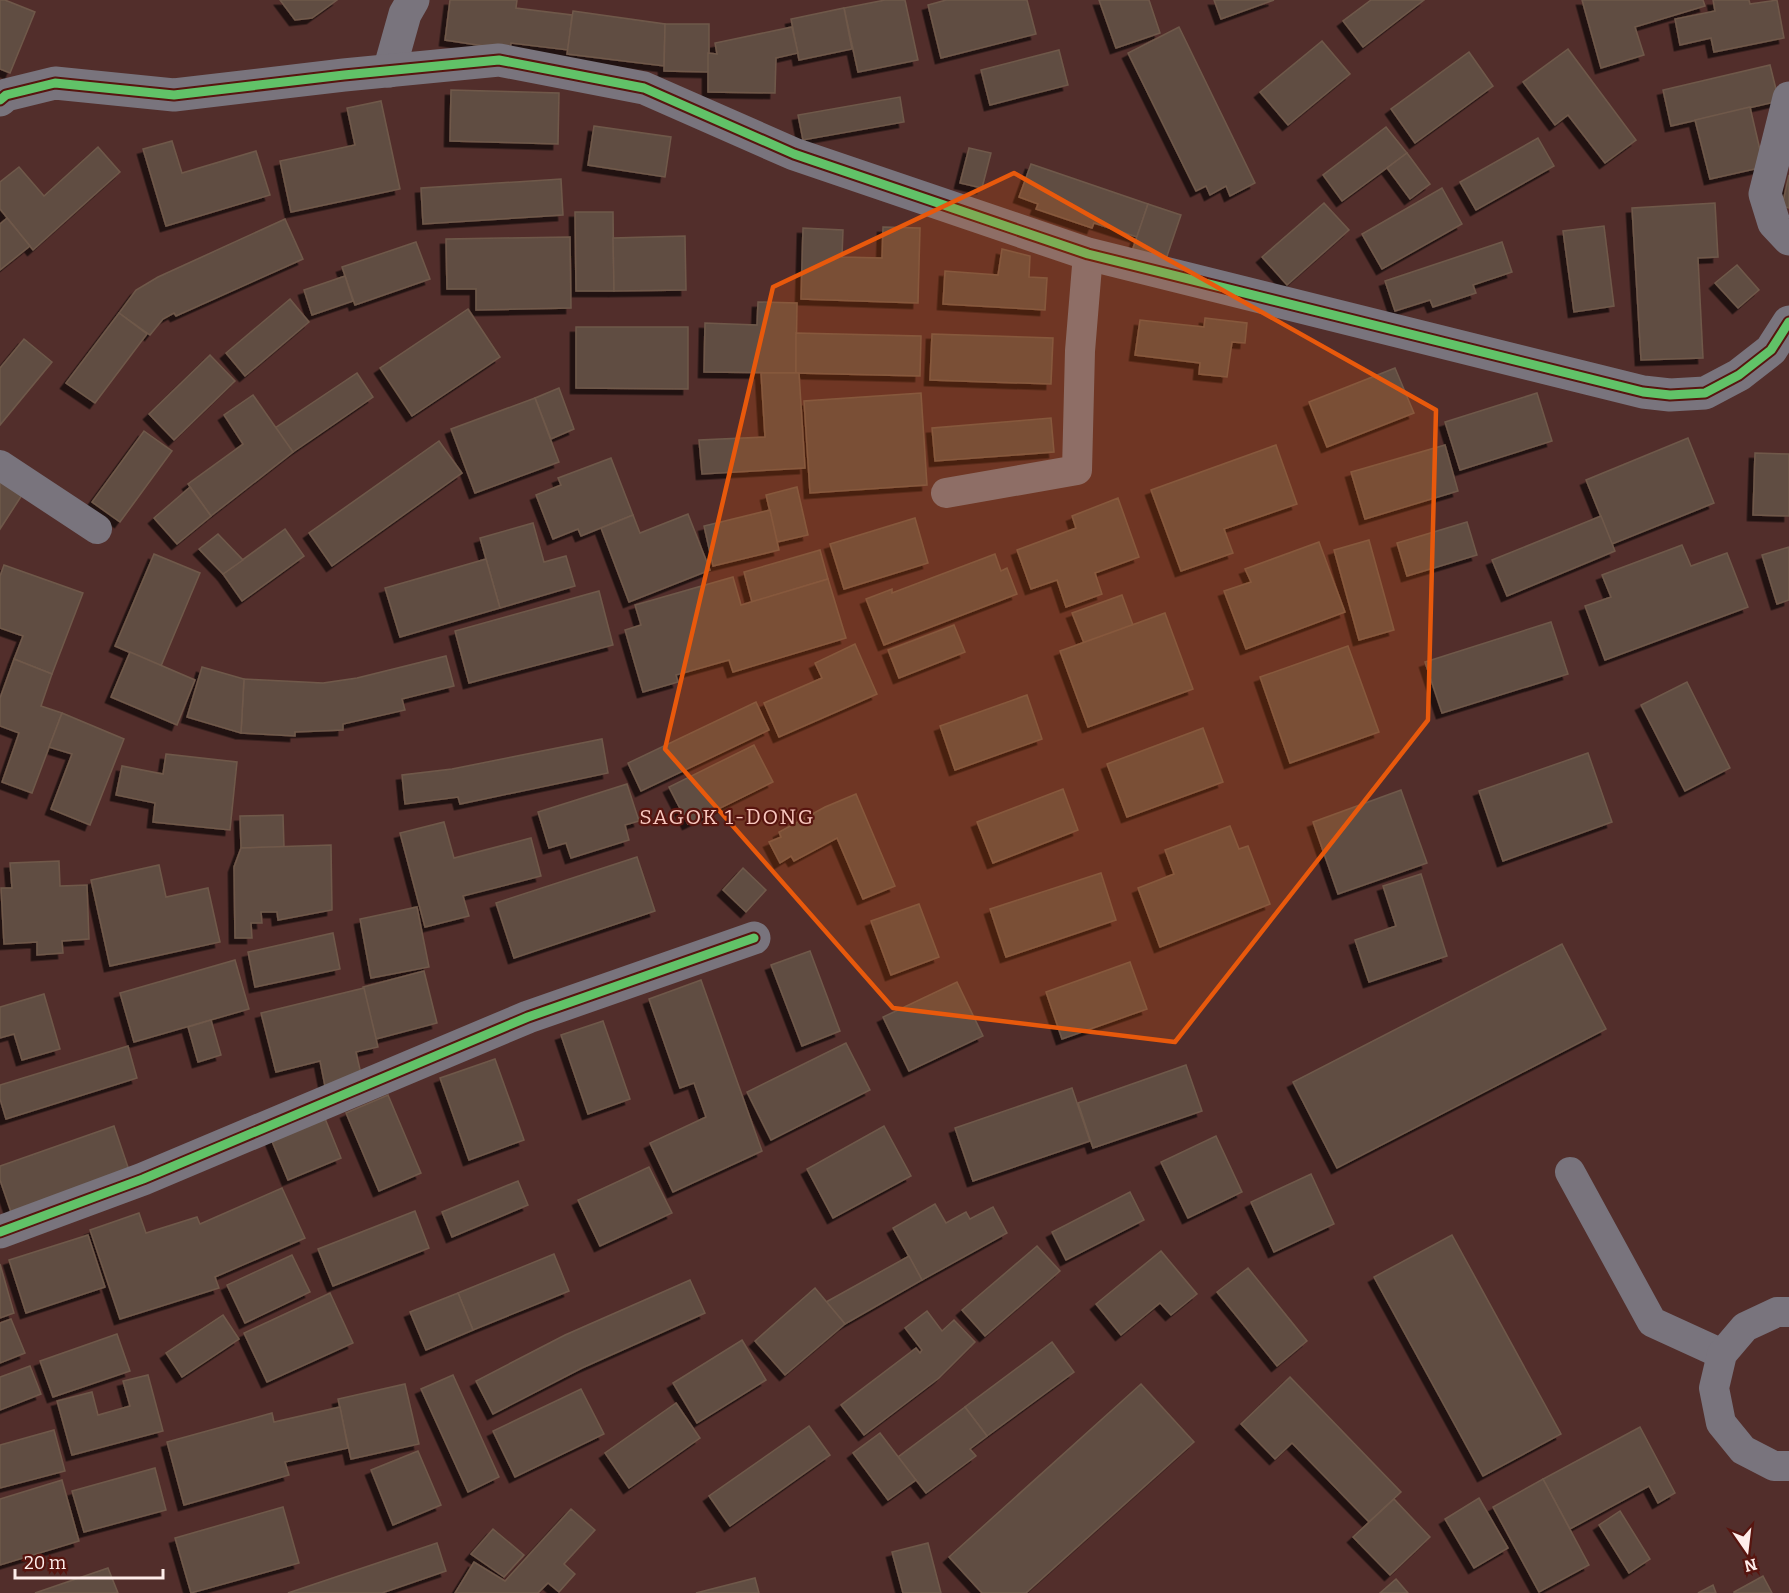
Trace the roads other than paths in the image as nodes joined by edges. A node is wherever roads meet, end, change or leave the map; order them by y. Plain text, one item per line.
1 (413, 0) edge
2 (389, 71) junction
3 (1789, 98) edge
4 (0, 100) edge
5 (1789, 239) edge
6 (1088, 254) junction
7 (1789, 322) edge
8 (0, 465) edge
9 (946, 493) dead end
10 (98, 529) dead end
11 (754, 938) dead end
12 (1570, 1172) dead end
13 (0, 1232) edge
14 (1789, 1312) edge
15 (1722, 1354) junction
16 (1789, 1466) edge

1 - 2 street
2 - 4 street
2 - 6 street
3 - 5 street
6 - 7 street
6 - 9 lane
8 - 10 lane
11 - 13 street
12 - 15 lane
14 - 15 lane
15 - 16 lane

